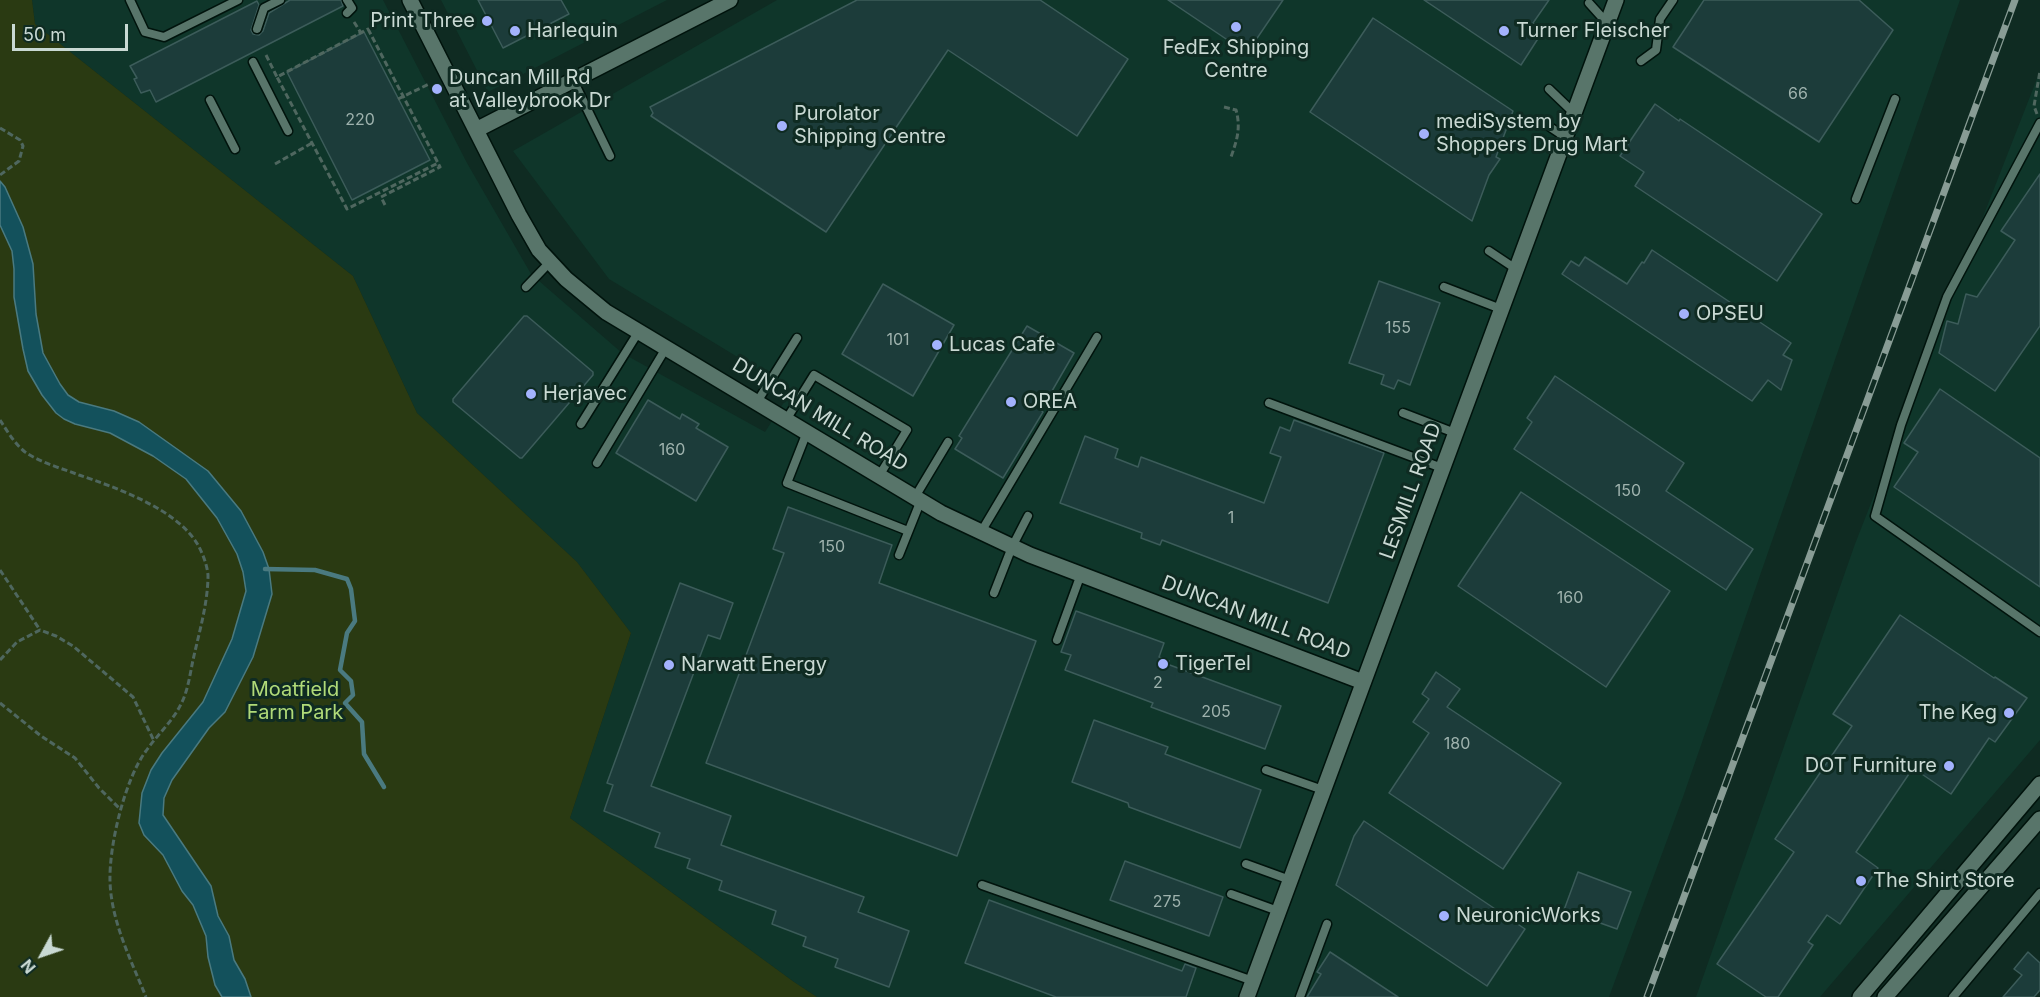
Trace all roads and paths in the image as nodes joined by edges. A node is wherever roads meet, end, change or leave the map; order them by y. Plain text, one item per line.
1 (130, 0) edge
2 (238, 0) edge
3 (280, 0) edge
4 (347, 0) edge
5 (410, 0) edge
6 (730, 0) edge
7 (1616, 0) edge
8 (1673, 0) edge
9 (1589, 3) dead end
10 (347, 14) dead end
11 (1607, 23) junction
12 (357, 25) dead end
13 (257, 29) dead end
14 (361, 33) junction
15 (266, 55) dead end
16 (254, 62) dead end
17 (1641, 62) dead end
18 (2040, 71) edge
19 (277, 77) junction
20 (573, 80) junction
21 (429, 84) dead end
22 (1549, 89) dead end
23 (401, 98) junction
24 (1895, 99) dead end
25 (210, 100) dead end
26 (1224, 107) dead end
27 (1574, 113) junction
28 (1544, 123) dead end
29 (2040, 123) edge
30 (0, 128) edge
31 (476, 130) junction
32 (288, 131) dead end
33 (1565, 137) junction
34 (312, 143) junction
35 (235, 149) dead end
36 (610, 156) dead end
37 (1231, 157) dead end
38 (438, 163) junction
39 (275, 164) dead end
40 (0, 175) edge
41 (1856, 199) dead end
42 (385, 205) dead end
43 (1489, 251) dead end
44 (550, 262) junction
45 (1516, 269) junction
46 (526, 287) dead end
47 (1444, 287) dead end
48 (1501, 309) junction
49 (639, 331) junction
50 (1096, 337) dead end
51 (797, 338) dead end
52 (666, 348) junction
53 (757, 402) junction
54 (1269, 403) dead end
55 (1403, 413) dead end
56 (0, 420) edge
57 (786, 420) junction
58 (581, 424) dead end
59 (807, 432) junction
60 (1455, 433) junction
61 (948, 442) dead end
62 (597, 463) dead end
63 (1442, 468) junction
64 (879, 476) junction
65 (918, 499) junction
66 (1028, 516) dead end
67 (909, 531) junction
68 (981, 532) junction
69 (1012, 547) junction
70 (899, 555) dead end
71 (0, 570) edge
72 (1081, 574) junction
73 (994, 593) dead end
74 (39, 630) junction
75 (2040, 633) edge
76 (1057, 640) dead end
77 (0, 660) edge
78 (1363, 682) junction
79 (0, 702) edge
80 (154, 741) junction
81 (1266, 770) dead end
82 (2040, 784) edge
83 (1323, 790) junction
84 (120, 809) junction
85 (2040, 819) edge
86 (1246, 864) dead end
87 (1968, 868) junction
88 (1290, 880) junction
89 (1986, 881) junction
90 (982, 885) dead end
91 (2040, 893) edge
92 (1231, 894) dead end
93 (1278, 911) junction
94 (1327, 924) dead end
95 (1253, 981) junction
96 (146, 997) edge
97 (1247, 997) edge
98 (1300, 997) edge
99 (1860, 997) edge
100 (1886, 997) edge
101 (1953, 997) edge

1 - 2 lane
3 - 13 lane
4 - 10 lane
5 - 31 street, DUNCAN MILL ROAD
6 - 20 street
7 - 11 street, LESMILL ROAD
8 - 17 lane
9 - 11 lane
11 - 27 street, LESMILL ROAD
12 - 14 path
14 - 19 path
14 - 23 path
15 - 19 path
16 - 32 lane
18 - 29 path
19 - 34 path
20 - 31 street
20 - 36 lane
21 - 23 path
22 - 27 lane
23 - 38 path
24 - 41 lane
25 - 35 lane
26 - 37 path
27 - 33 street, LESMILL ROAD
28 - 33 lane
29 - 75 lane
30 - 40 path
31 - 44 street, DUNCAN MILL ROAD
33 - 45 street, LESMILL ROAD
34 - 38 path
34 - 39 path
38 - 42 path
43 - 45 lane
44 - 46 lane
44 - 49 street, DUNCAN MILL ROAD
45 - 48 street, LESMILL ROAD
47 - 48 lane
48 - 60 street, LESMILL ROAD
49 - 52 street, DUNCAN MILL ROAD
49 - 58 lane
50 - 68 lane
51 - 53 lane
52 - 53 street, DUNCAN MILL ROAD
52 - 62 lane
53 - 57 street, DUNCAN MILL ROAD
54 - 63 lane
55 - 60 lane
56 - 80 path
57 - 59 street, DUNCAN MILL ROAD
57 - 64 lane
59 - 64 street, DUNCAN MILL ROAD
59 - 67 lane
60 - 63 street, LESMILL ROAD
61 - 65 lane
63 - 78 street, LESMILL ROAD
64 - 65 street, DUNCAN MILL ROAD
65 - 67 lane
65 - 68 street, DUNCAN MILL ROAD
66 - 69 lane
67 - 70 lane
68 - 69 street, DUNCAN MILL ROAD
69 - 72 street, DUNCAN MILL ROAD
69 - 73 lane
71 - 74 path
72 - 76 lane
72 - 78 street, DUNCAN MILL ROAD
74 - 77 path
74 - 80 path
78 - 83 street, LESMILL ROAD
79 - 84 path
80 - 84 path
81 - 83 lane
82 - 87 street
83 - 88 street, LESMILL ROAD
84 - 96 path
85 - 89 street
86 - 88 lane
87 - 89 street
87 - 99 street
88 - 93 street, LESMILL ROAD
89 - 100 street
90 - 95 lane
91 - 101 lane
92 - 93 lane
93 - 95 street, LESMILL ROAD
94 - 98 lane
95 - 97 street, LESMILL ROAD

